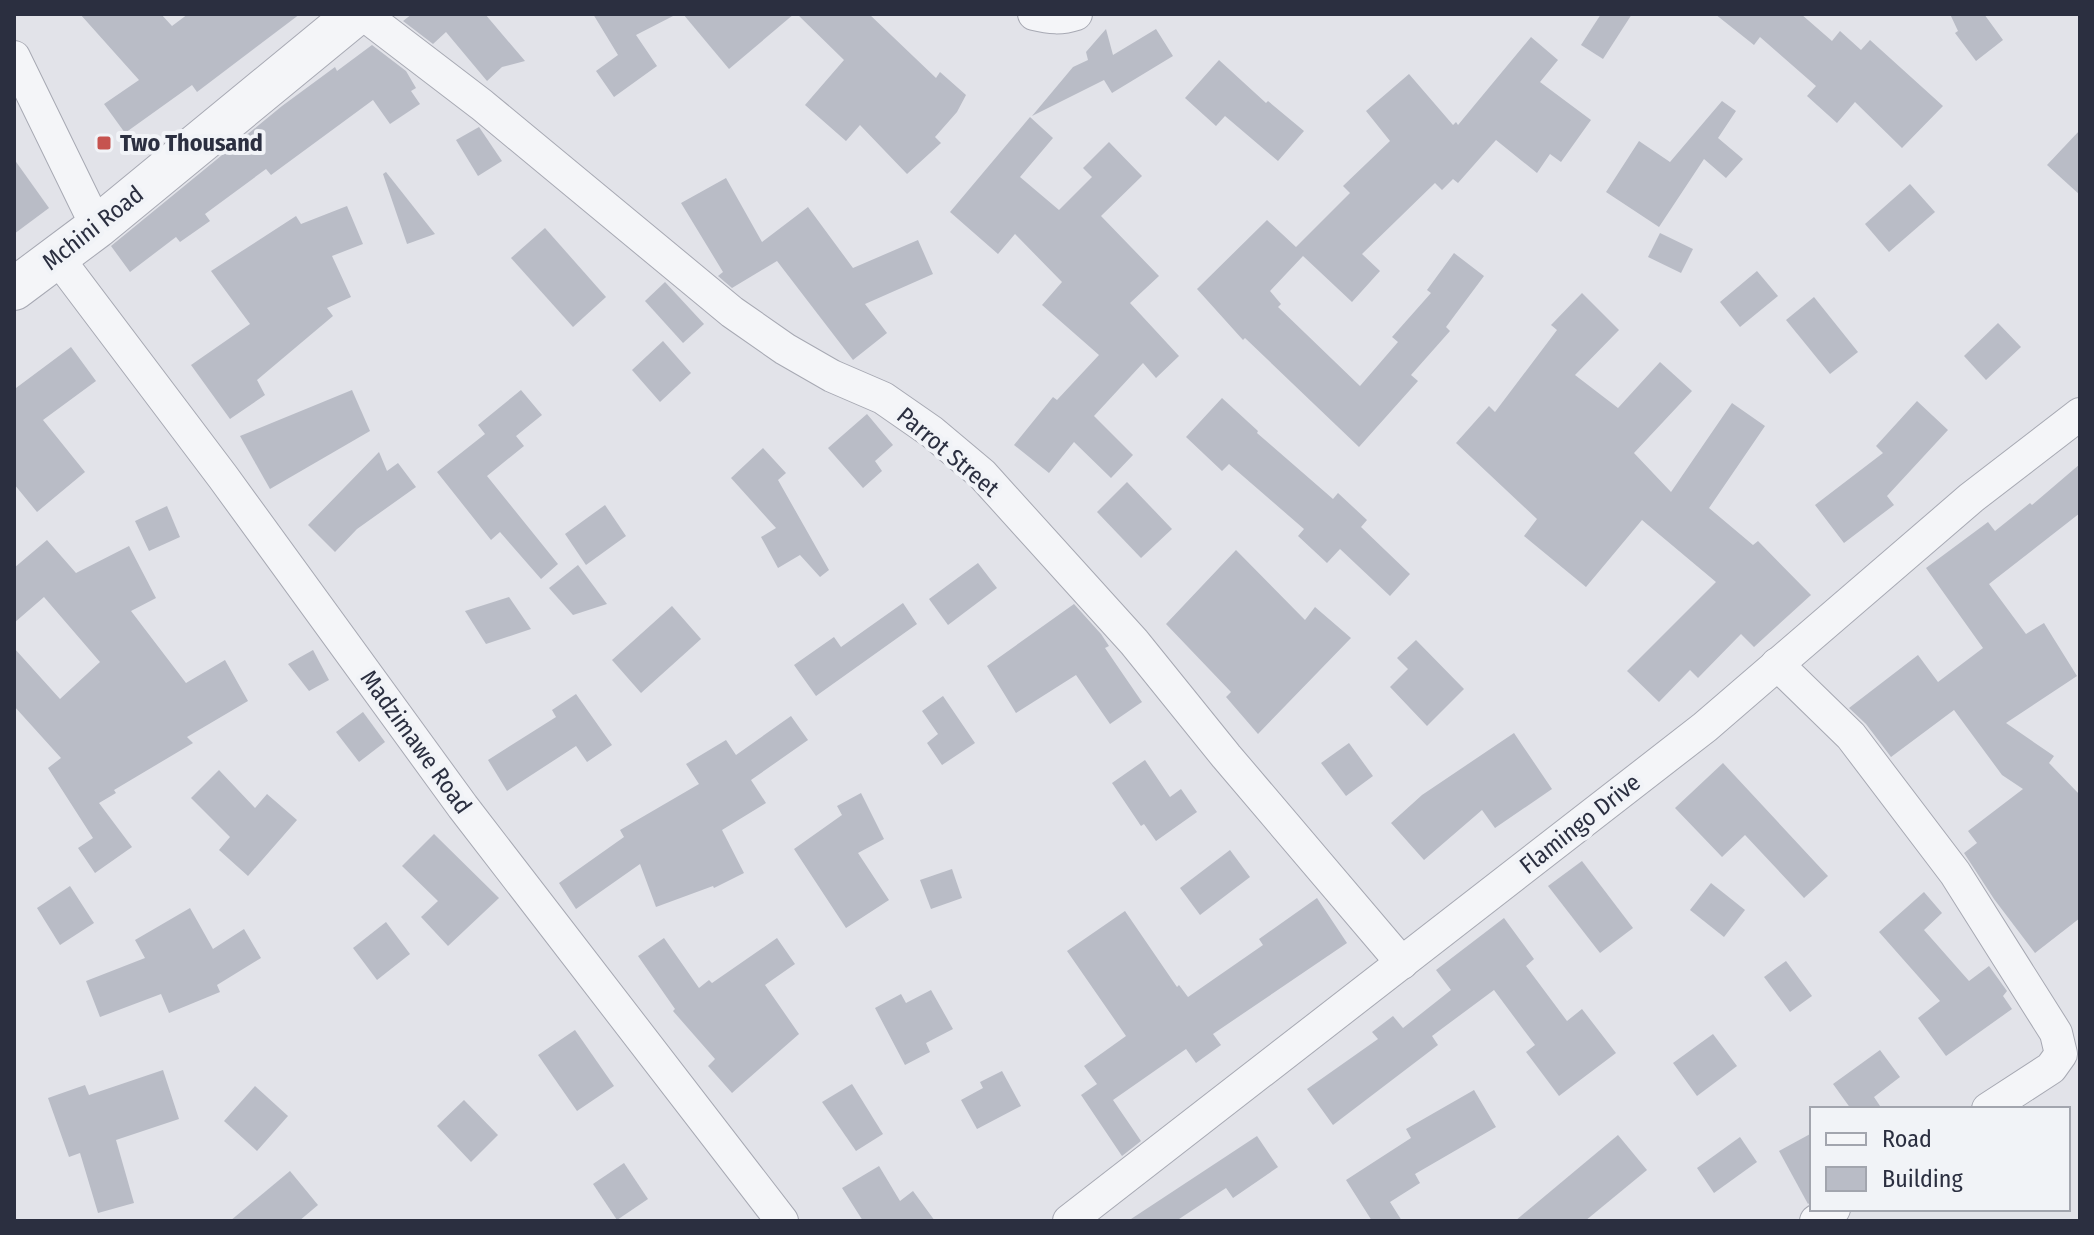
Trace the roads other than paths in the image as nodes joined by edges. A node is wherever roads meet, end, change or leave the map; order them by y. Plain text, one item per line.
1 (356, 14) edge
2 (363, 14) edge
3 (1034, 14) edge
4 (1076, 14) edge
5 (14, 57) edge
6 (97, 227) junction
7 (57, 257) junction
8 (14, 289) edge
9 (2080, 414) edge
10 (1777, 664) junction
11 (1402, 963) junction
12 (1991, 1107) edge
13 (782, 1221) edge
14 (1069, 1221) edge

1 - 6 street, Mchini Road
2 - 11 street, Parrot Street
3 - 4 street
5 - 6 street
6 - 7 street, Mchini Road
7 - 8 street, Mchini Road
7 - 13 street, Madzimawe Road
9 - 10 street, Flamingo Drive
10 - 11 street, Flamingo Drive
10 - 12 street
11 - 14 street, Flamingo Drive

